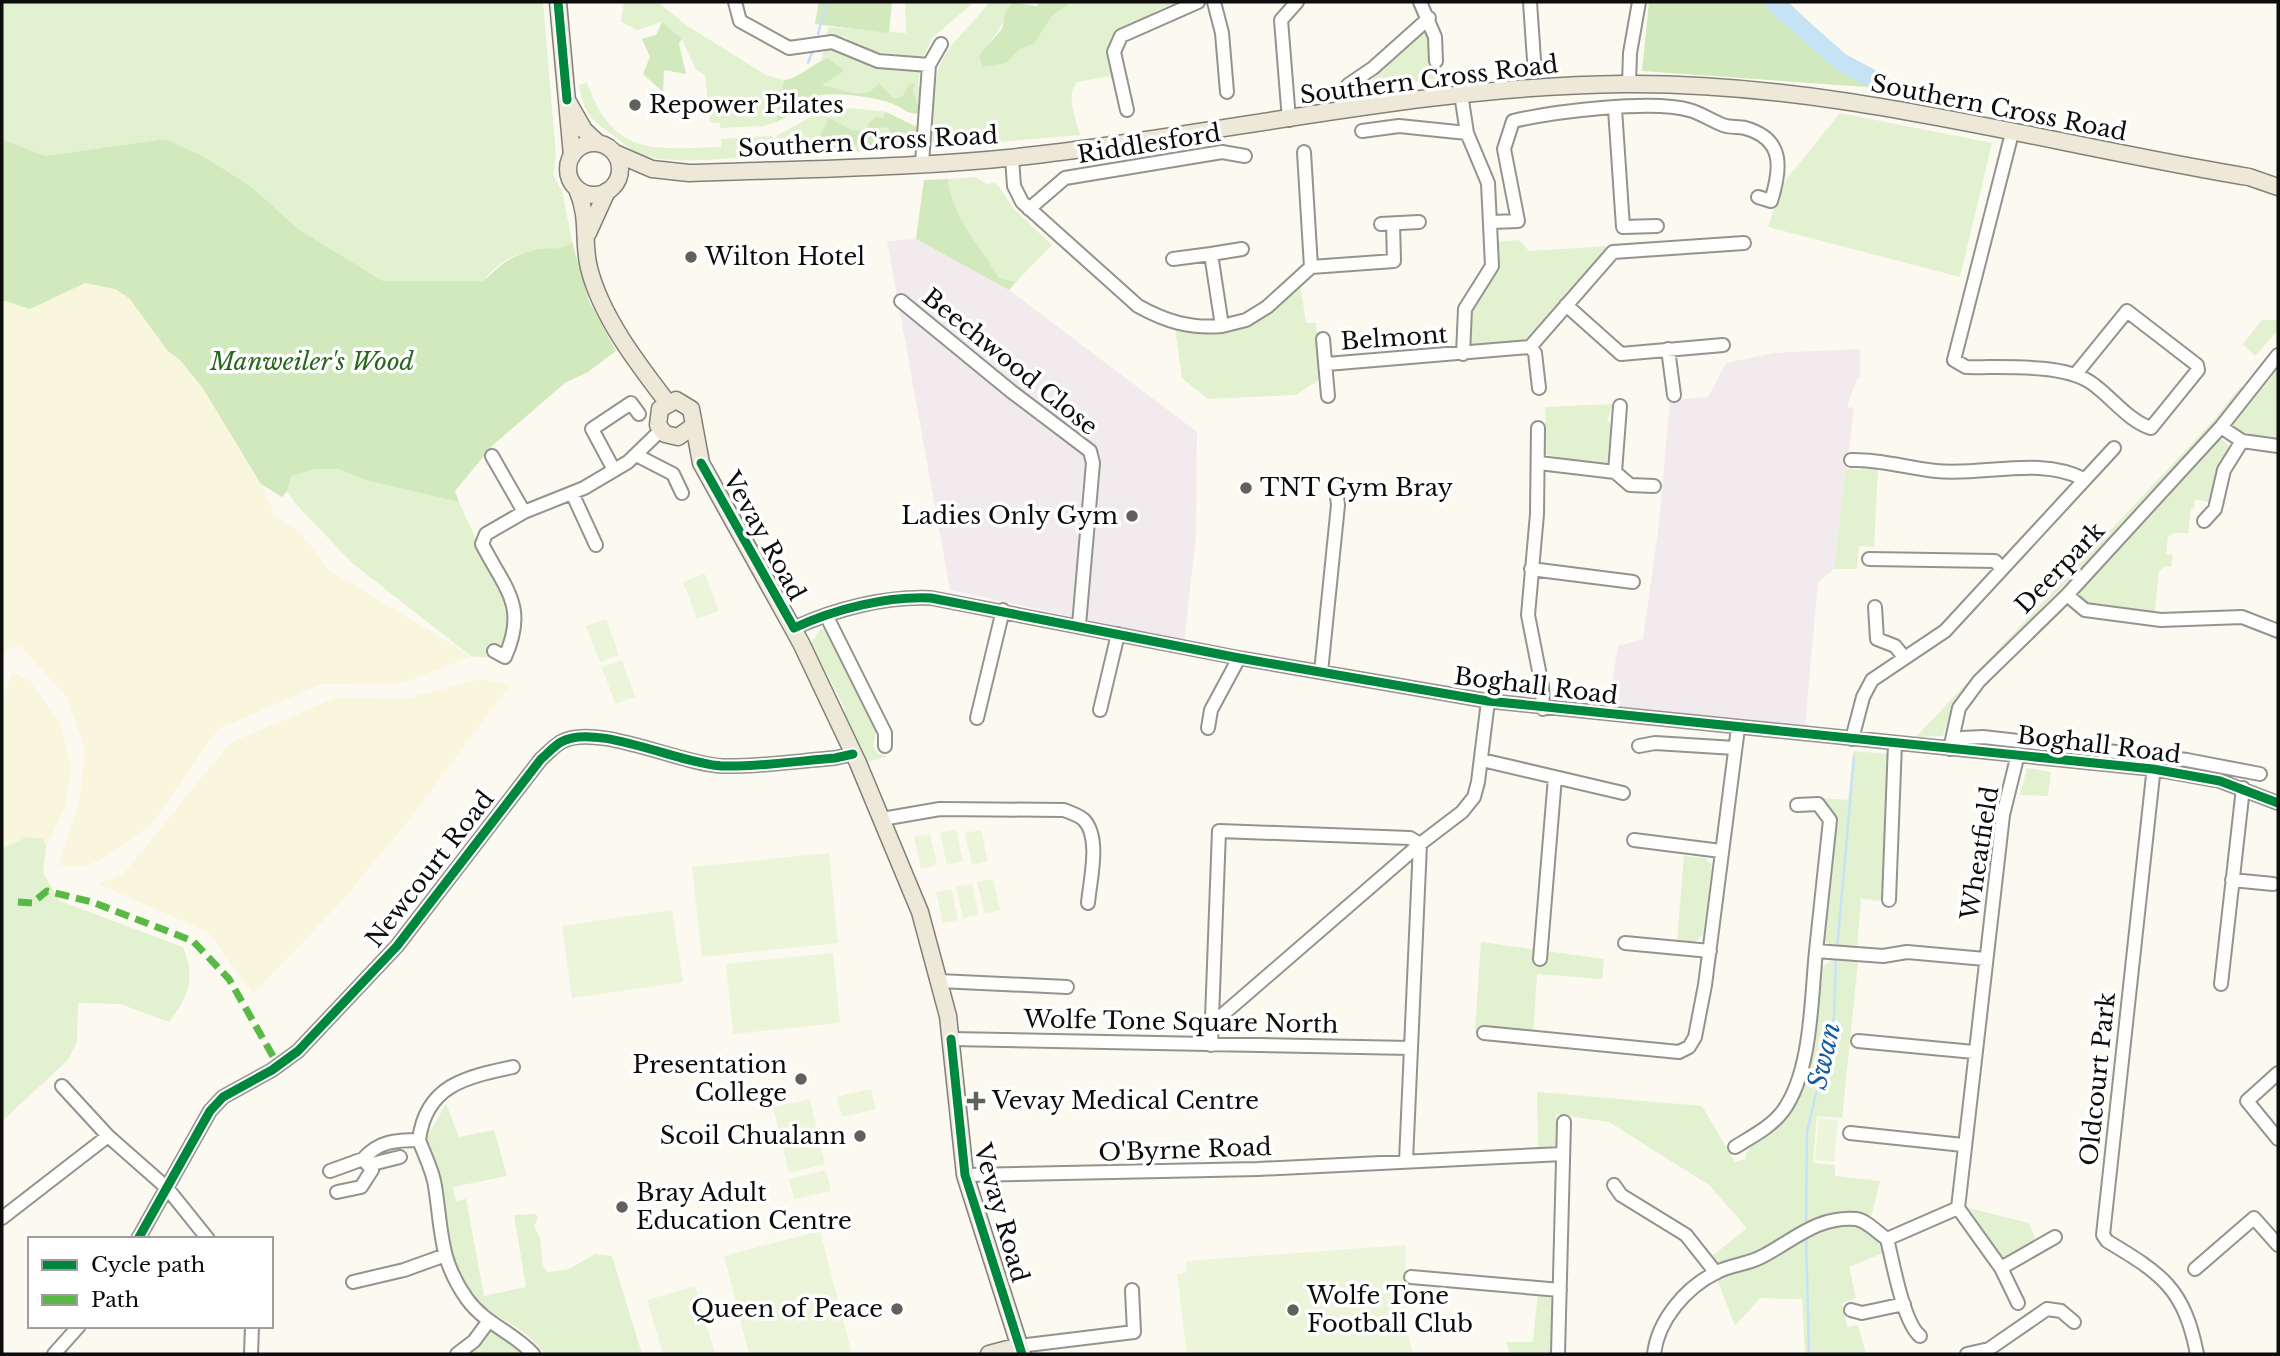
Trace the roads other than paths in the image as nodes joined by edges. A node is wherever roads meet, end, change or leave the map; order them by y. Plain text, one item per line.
1 (558, 2) edge
2 (735, 2) edge
3 (1198, 2) edge
4 (1214, 2) edge
5 (1420, 2) edge
6 (1530, 2) edge
7 (1639, 2) edge
8 (1289, 4) edge
9 (1429, 18) junction
10 (941, 44) dead end
11 (1534, 60) dead end
12 (1436, 61) dead end
13 (929, 65) junction
14 (1629, 84) junction
15 (1348, 85) dead end
16 (1227, 92) dead end
17 (1461, 94) junction
18 (567, 100) junction
19 (1615, 109) junction
20 (1127, 110) dead end
21 (1289, 120) junction
22 (1362, 131) dead end
23 (1467, 133) junction
24 (2012, 133) junction
25 (598, 144) junction
26 (1304, 152) dead end
27 (615, 153) junction
28 (572, 156) junction
29 (1245, 156) dead end
30 (1012, 158) junction
31 (922, 163) junction
32 (652, 170) junction
33 (2278, 176) edge
34 (2249, 177) junction
35 (613, 185) junction
36 (2278, 187) edge
37 (577, 189) junction
38 (1758, 197) dead end
39 (1029, 209) junction
40 (1419, 222) dead end
41 (1492, 222) junction
42 (1657, 226) dead end
43 (588, 233) junction
44 (1744, 243) dead end
45 (1242, 249) dead end
46 (1210, 254) junction
47 (1173, 259) dead end
48 (1311, 267) junction
49 (901, 301) dead end
50 (1566, 305) junction
51 (1222, 326) junction
52 (1324, 339) dead end
53 (1723, 345) dead end
54 (1530, 347) junction
55 (1668, 349) junction
56 (1463, 354) junction
57 (2278, 355) edge
58 (1327, 363) junction
59 (2075, 375) junction
60 (1539, 388) dead end
61 (1674, 395) dead end
62 (1328, 396) dead end
63 (667, 402) junction
64 (1620, 406) dead end
65 (639, 414) dead end
66 (692, 427) junction
67 (1538, 428) dead end
68 (2221, 428) junction
69 (661, 430) junction
70 (678, 437) junction
71 (2242, 441) junction
72 (2278, 446) edge
73 (2114, 448) dead end
74 (636, 455) junction
75 (492, 456) dead end
76 (1850, 460) dead end
77 (701, 463) junction
78 (1539, 463) junction
79 (614, 470) junction
80 (1615, 472) junction
81 (2084, 479) junction
82 (1654, 486) dead end
83 (1336, 488) dead end
84 (572, 493) junction
85 (682, 493) dead end
86 (524, 512) junction
87 (2204, 521) dead end
88 (596, 545) dead end
89 (1869, 559) dead end
90 (2001, 568) junction
91 (1531, 569) junction
92 (1633, 582) dead end
93 (2067, 595) junction
94 (1875, 607) dead end
95 (1003, 610) junction
96 (826, 615) junction
97 (1079, 625) junction
98 (794, 628) junction
99 (2278, 631) edge
100 (1118, 634) junction
101 (494, 651) dead end
102 (1904, 657) junction
103 (1239, 658) junction
104 (1321, 672) junction
105 (1488, 702) junction
106 (1543, 709) junction
107 (1100, 710) dead end
108 (977, 718) dead end
109 (1208, 728) dead end
110 (1738, 728) junction
111 (1852, 738) junction
112 (1962, 738) dead end
113 (1895, 743) junction
114 (885, 746) dead end
115 (1639, 746) dead end
116 (1735, 748) junction
117 (1950, 749) junction
118 (2049, 751) junction
119 (853, 754) junction
120 (2018, 754) junction
121 (1482, 760) junction
122 (2154, 763) junction
123 (2242, 770) junction
124 (2260, 774) dead end
125 (1555, 777) junction
126 (2241, 788) junction
127 (1623, 793) dead end
128 (2278, 803) edge
129 (1797, 805) dead end
130 (882, 819) junction
131 (1634, 840) dead end
132 (1415, 841) junction
133 (1721, 851) junction
134 (2232, 880) junction
135 (2273, 884) dead end
136 (1889, 900) dead end
137 (1088, 903) dead end
138 (1625, 943) dead end
139 (1710, 951) junction
140 (1822, 952) junction
141 (1540, 959) dead end
142 (1985, 959) junction
143 (939, 981) junction
144 (2221, 984) dead end
145 (1067, 987) dead end
146 (1213, 1023) junction
147 (1484, 1033) dead end
148 (951, 1039) junction
149 (1858, 1041) dead end
150 (1211, 1045) junction
151 (1411, 1048) junction
152 (1974, 1052) junction
153 (513, 1066) dead end
154 (2277, 1076) edge
155 (62, 1086) dead end
156 (1563, 1122) dead end
157 (1850, 1133) dead end
158 (108, 1136) junction
159 (2278, 1139) edge
160 (419, 1140) junction
161 (1963, 1145) junction
162 (1735, 1147) dead end
163 (1562, 1154) junction
164 (400, 1157) dead end
165 (1406, 1161) junction
166 (365, 1162) junction
167 (330, 1171) dead end
168 (965, 1175) junction
169 (1615, 1185) dead end
170 (167, 1188) junction
171 (337, 1192) dead end
172 (1958, 1208) junction
173 (2, 1218) edge
174 (139, 1237) edge
175 (206, 1237) edge
176 (2055, 1237) dead end
177 (1886, 1239) junction
178 (2278, 1245) edge
179 (443, 1256) junction
180 (2001, 1268) junction
181 (2196, 1269) dead end
182 (1716, 1273) junction
183 (1410, 1278) dead end
184 (354, 1282) dead end
185 (1132, 1290) dead end
186 (1560, 1290) junction
187 (2018, 1303) dead end
188 (1904, 1304) junction
189 (1852, 1310) dead end
190 (488, 1322) junction
191 (2074, 1322) dead end
192 (77, 1328) edge
193 (252, 1328) edge
194 (1920, 1336) dead end
195 (1020, 1350) edge
196 (54, 1354) edge
197 (251, 1354) edge
198 (457, 1354) edge
199 (533, 1354) edge
200 (989, 1354) edge
201 (1558, 1354) edge
202 (1654, 1354) edge
203 (1967, 1354) edge
204 (2197, 1354) edge

1 - 18 main road
2 - 13 street
3 - 20 street
4 - 16 street
5 - 9 street
6 - 11 street
7 - 14 street
8 - 21 street
9 - 12 street
9 - 15 street
10 - 13 street
13 - 31 street
14 - 17 main road, Southern Cross Road
14 - 24 main road, Southern Cross Road
17 - 21 main road, Southern Cross Road
17 - 23 street, Belmont
18 - 25 main road
18 - 28 main road
19 - 38 street
19 - 41 street
19 - 42 street
21 - 30 main road, Southern Cross Road
22 - 23 street
23 - 41 street, Belmont
24 - 34 main road, Southern Cross Road
24 - 59 street
25 - 27 main road
25 - 28 main road
26 - 48 street
27 - 32 main road, Southern Cross Road
27 - 35 main road
28 - 37 main road
29 - 39 street, Riddlesford
30 - 31 main road, Southern Cross Road
30 - 39 street
31 - 32 main road, Southern Cross Road
32 - 35 main road, Southern Cross Road
33 - 34 main road, Southern Cross Road
34 - 36 main road, Southern Cross Road
35 - 37 main road
35 - 43 main road, Vevay Road
37 - 43 main road, Vevay Road
39 - 51 street
40 - 48 street
41 - 56 street, Belmont
43 - 63 main road, Vevay Road
44 - 50 street
45 - 46 street
46 - 47 street
46 - 51 street
48 - 51 street
49 - 97 street, Beechwood Close
50 - 54 street
50 - 55 street
52 - 58 street, Belmont
53 - 55 street
54 - 56 street, Belmont
54 - 60 street
55 - 61 street
56 - 58 street, Belmont
57 - 68 street, Deerpark
58 - 62 street, Belmont
59 - 59 street
63 - 66 main road, Vevay Road
63 - 69 main road
64 - 80 street
65 - 79 street
66 - 70 main road
66 - 77 main road, Vevay Road
67 - 78 street
68 - 71 street
68 - 93 street, Deerpark
69 - 70 main road, Vevay Road
69 - 74 street
70 - 77 main road, Vevay Road
71 - 72 street
71 - 87 street
73 - 81 street
74 - 79 street
74 - 85 street
75 - 86 street
76 - 81 street
77 - 98 main road, Vevay Road
78 - 80 street
78 - 91 street
79 - 84 street
80 - 82 street
81 - 90 street
83 - 104 street
84 - 86 street
84 - 88 street
86 - 101 street
89 - 90 street
90 - 102 street
91 - 92 street
91 - 106 street
93 - 99 street
93 - 117 street, Deerpark
94 - 102 street
95 - 96 street, Boghall Road
95 - 97 street, Boghall Road
95 - 108 street
96 - 98 street, Boghall Road
96 - 114 street
97 - 100 street, Boghall Road
98 - 119 main road, Vevay Road
100 - 103 street, Boghall Road
100 - 107 street
102 - 111 street
103 - 104 street, Boghall Road
103 - 109 street
104 - 105 street, Boghall Road
105 - 106 street, Boghall Road
105 - 121 street
106 - 110 street, Boghall Road
110 - 111 street, Boghall Road
110 - 116 street
111 - 113 street, Boghall Road
112 - 118 street
113 - 117 street, Boghall Road
113 - 136 street
115 - 116 street
116 - 133 street
117 - 120 street, Boghall Road
118 - 120 street, Boghall Road
118 - 122 street, Boghall Road
119 - 130 main road, Vevay Road
119 - 170 street, Newcourt Road
120 - 142 street, Wheatfield
121 - 125 street
121 - 132 street
122 - 123 street
122 - 126 street, Boghall Road
122 - 204 street, Oldcourt Park
123 - 124 street
123 - 126 street
125 - 127 street
125 - 141 street
126 - 128 street, Boghall Road
126 - 134 street
129 - 140 street
130 - 137 street
130 - 143 main road, Vevay Road
131 - 133 street
132 - 146 street
132 - 146 street
132 - 151 street
133 - 139 street
134 - 135 street
134 - 144 street
138 - 139 street
139 - 147 street
140 - 142 street
140 - 162 street
142 - 152 street, Wheatfield
143 - 145 street
143 - 148 main road, Vevay Road
146 - 150 street
148 - 150 street, Wolfe Tone Square North
148 - 168 main road, Vevay Road
149 - 152 street
150 - 151 street, Wolfe Tone Square North
151 - 165 street
152 - 161 street, Wheatfield
153 - 160 street
154 - 159 street
155 - 158 street
156 - 163 street
157 - 161 street
158 - 170 street
158 - 173 street
160 - 166 street
160 - 179 street
161 - 172 street, Wheatfield
163 - 165 street, O'Byrne Road
163 - 186 street
164 - 166 street
165 - 168 street, O'Byrne Road
166 - 167 street
166 - 171 street
168 - 195 main road, Vevay Road
169 - 182 street
170 - 174 street, Newcourt Road
170 - 175 street
172 - 177 street
172 - 180 street
176 - 180 street
177 - 182 street
177 - 188 street
178 - 181 street
179 - 184 street
179 - 190 street
180 - 187 street
182 - 202 street
183 - 186 street
185 - 195 street
186 - 201 street
188 - 189 street
188 - 194 street
190 - 198 street
190 - 199 street
191 - 203 street
192 - 196 street
193 - 197 street
195 - 200 main road

